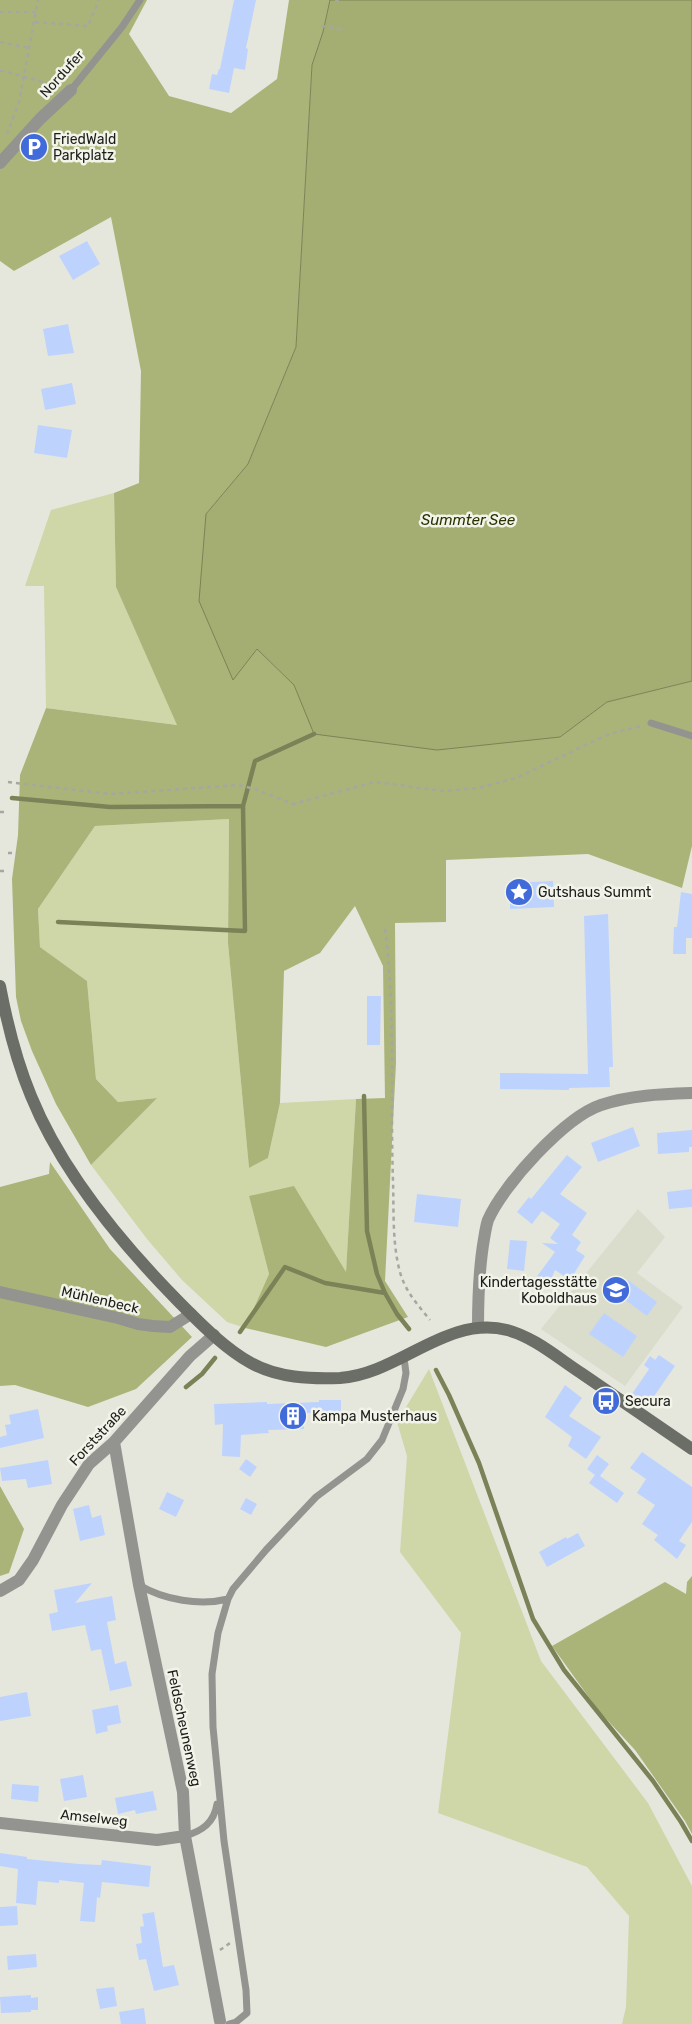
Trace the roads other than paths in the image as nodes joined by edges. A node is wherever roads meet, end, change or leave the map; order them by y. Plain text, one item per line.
1 (140, 0) edge
2 (71, 90) joint
3 (2, 160) edge
4 (651, 723) road end
5 (692, 736) edge
6 (0, 986) edge
7 (692, 1093) edge
8 (0, 1292) edge
9 (191, 1314) junction
10 (478, 1327) junction
11 (214, 1335) junction
12 (404, 1358) junction
13 (114, 1442) junction
14 (692, 1449) edge
15 (139, 1585) junction
16 (0, 1591) edge
17 (228, 1599) junction
18 (218, 1796) junction
19 (0, 1823) edge
20 (184, 1836) junction
21 (225, 2023) edge

1 - 2 lane, Nordufer
2 - 3 street, Nordufer
4 - 5 lane
6 - 9 main road
7 - 10 street
8 - 9 street, Mühlenbeck
9 - 11 main road
10 - 12 main road
10 - 14 main road
11 - 12 main road
11 - 13 street, Forststraße
12 - 17 lane
13 - 15 street, Feldscheunenweg
13 - 16 street, Forststraße
15 - 17 lane
15 - 20 street, Feldscheunenweg
17 - 18 lane
18 - 20 lane
18 - 21 lane
19 - 20 street, Amselweg
20 - 21 street, Feldscheunenweg

